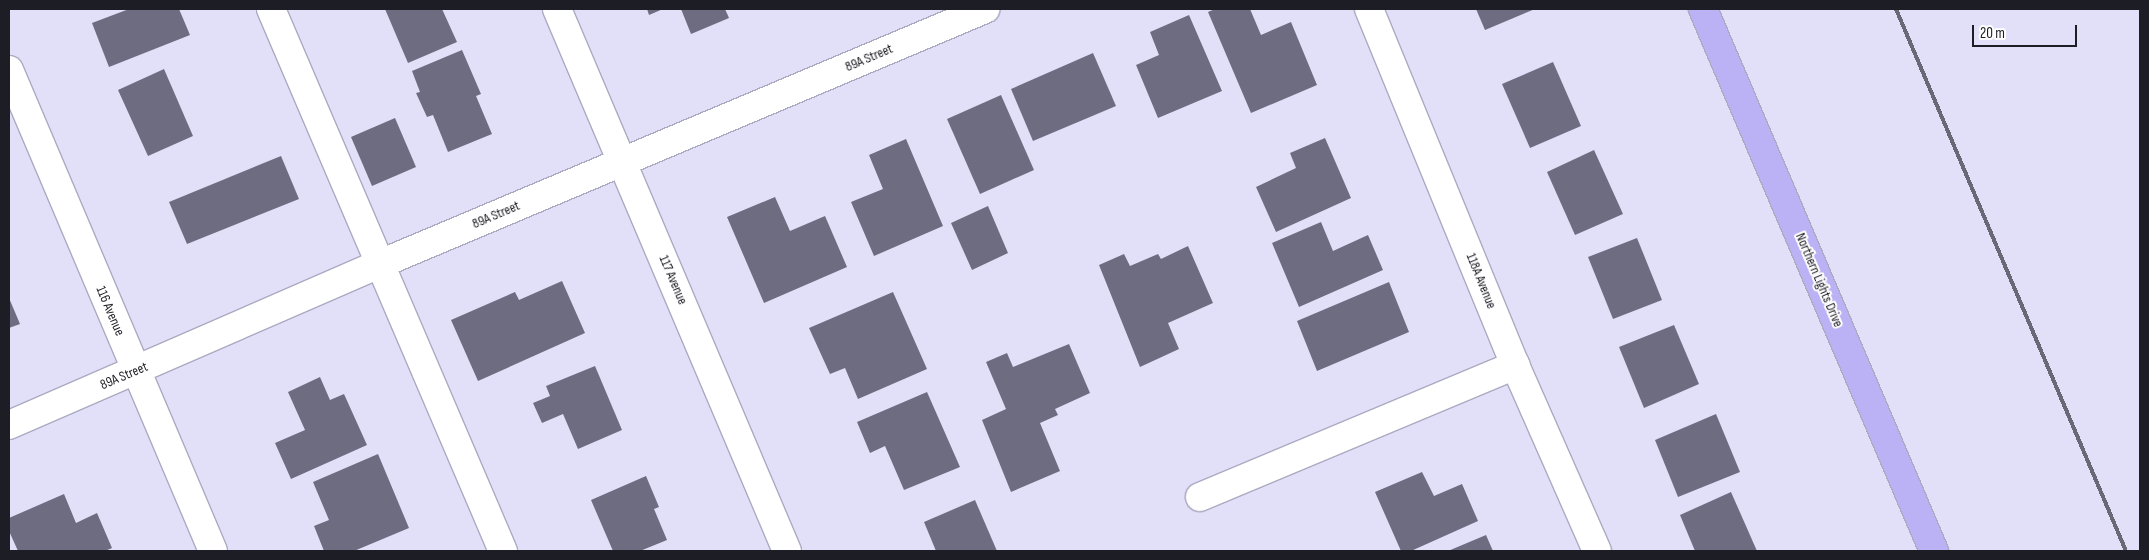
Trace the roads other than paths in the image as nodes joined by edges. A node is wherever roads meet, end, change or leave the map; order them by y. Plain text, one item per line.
1 (271, 9) edge
2 (557, 9) edge
3 (985, 9) edge
4 (1369, 9) edge
5 (1703, 9) edge
6 (9, 70) edge
7 (622, 162) junction
8 (380, 264) junction
9 (1516, 365) junction
10 (136, 371) junction
11 (9, 425) edge
12 (1200, 498) dead end
13 (213, 551) edge
14 (503, 551) edge
15 (787, 551) edge
16 (1597, 551) edge
17 (1934, 551) edge

1 - 8 street
2 - 7 street, 117 Avenue
3 - 7 street, 89A Street
4 - 9 street, 118A Avenue
5 - 17 main road, Northern Lights Drive
6 - 10 street, 116 Avenue
7 - 8 street, 89A Street
7 - 15 street, 117 Avenue
8 - 10 street, 89A Street
8 - 14 street
9 - 12 street
9 - 16 street, 118A Avenue
10 - 11 street, 89A Street
10 - 13 street, 116 Avenue

